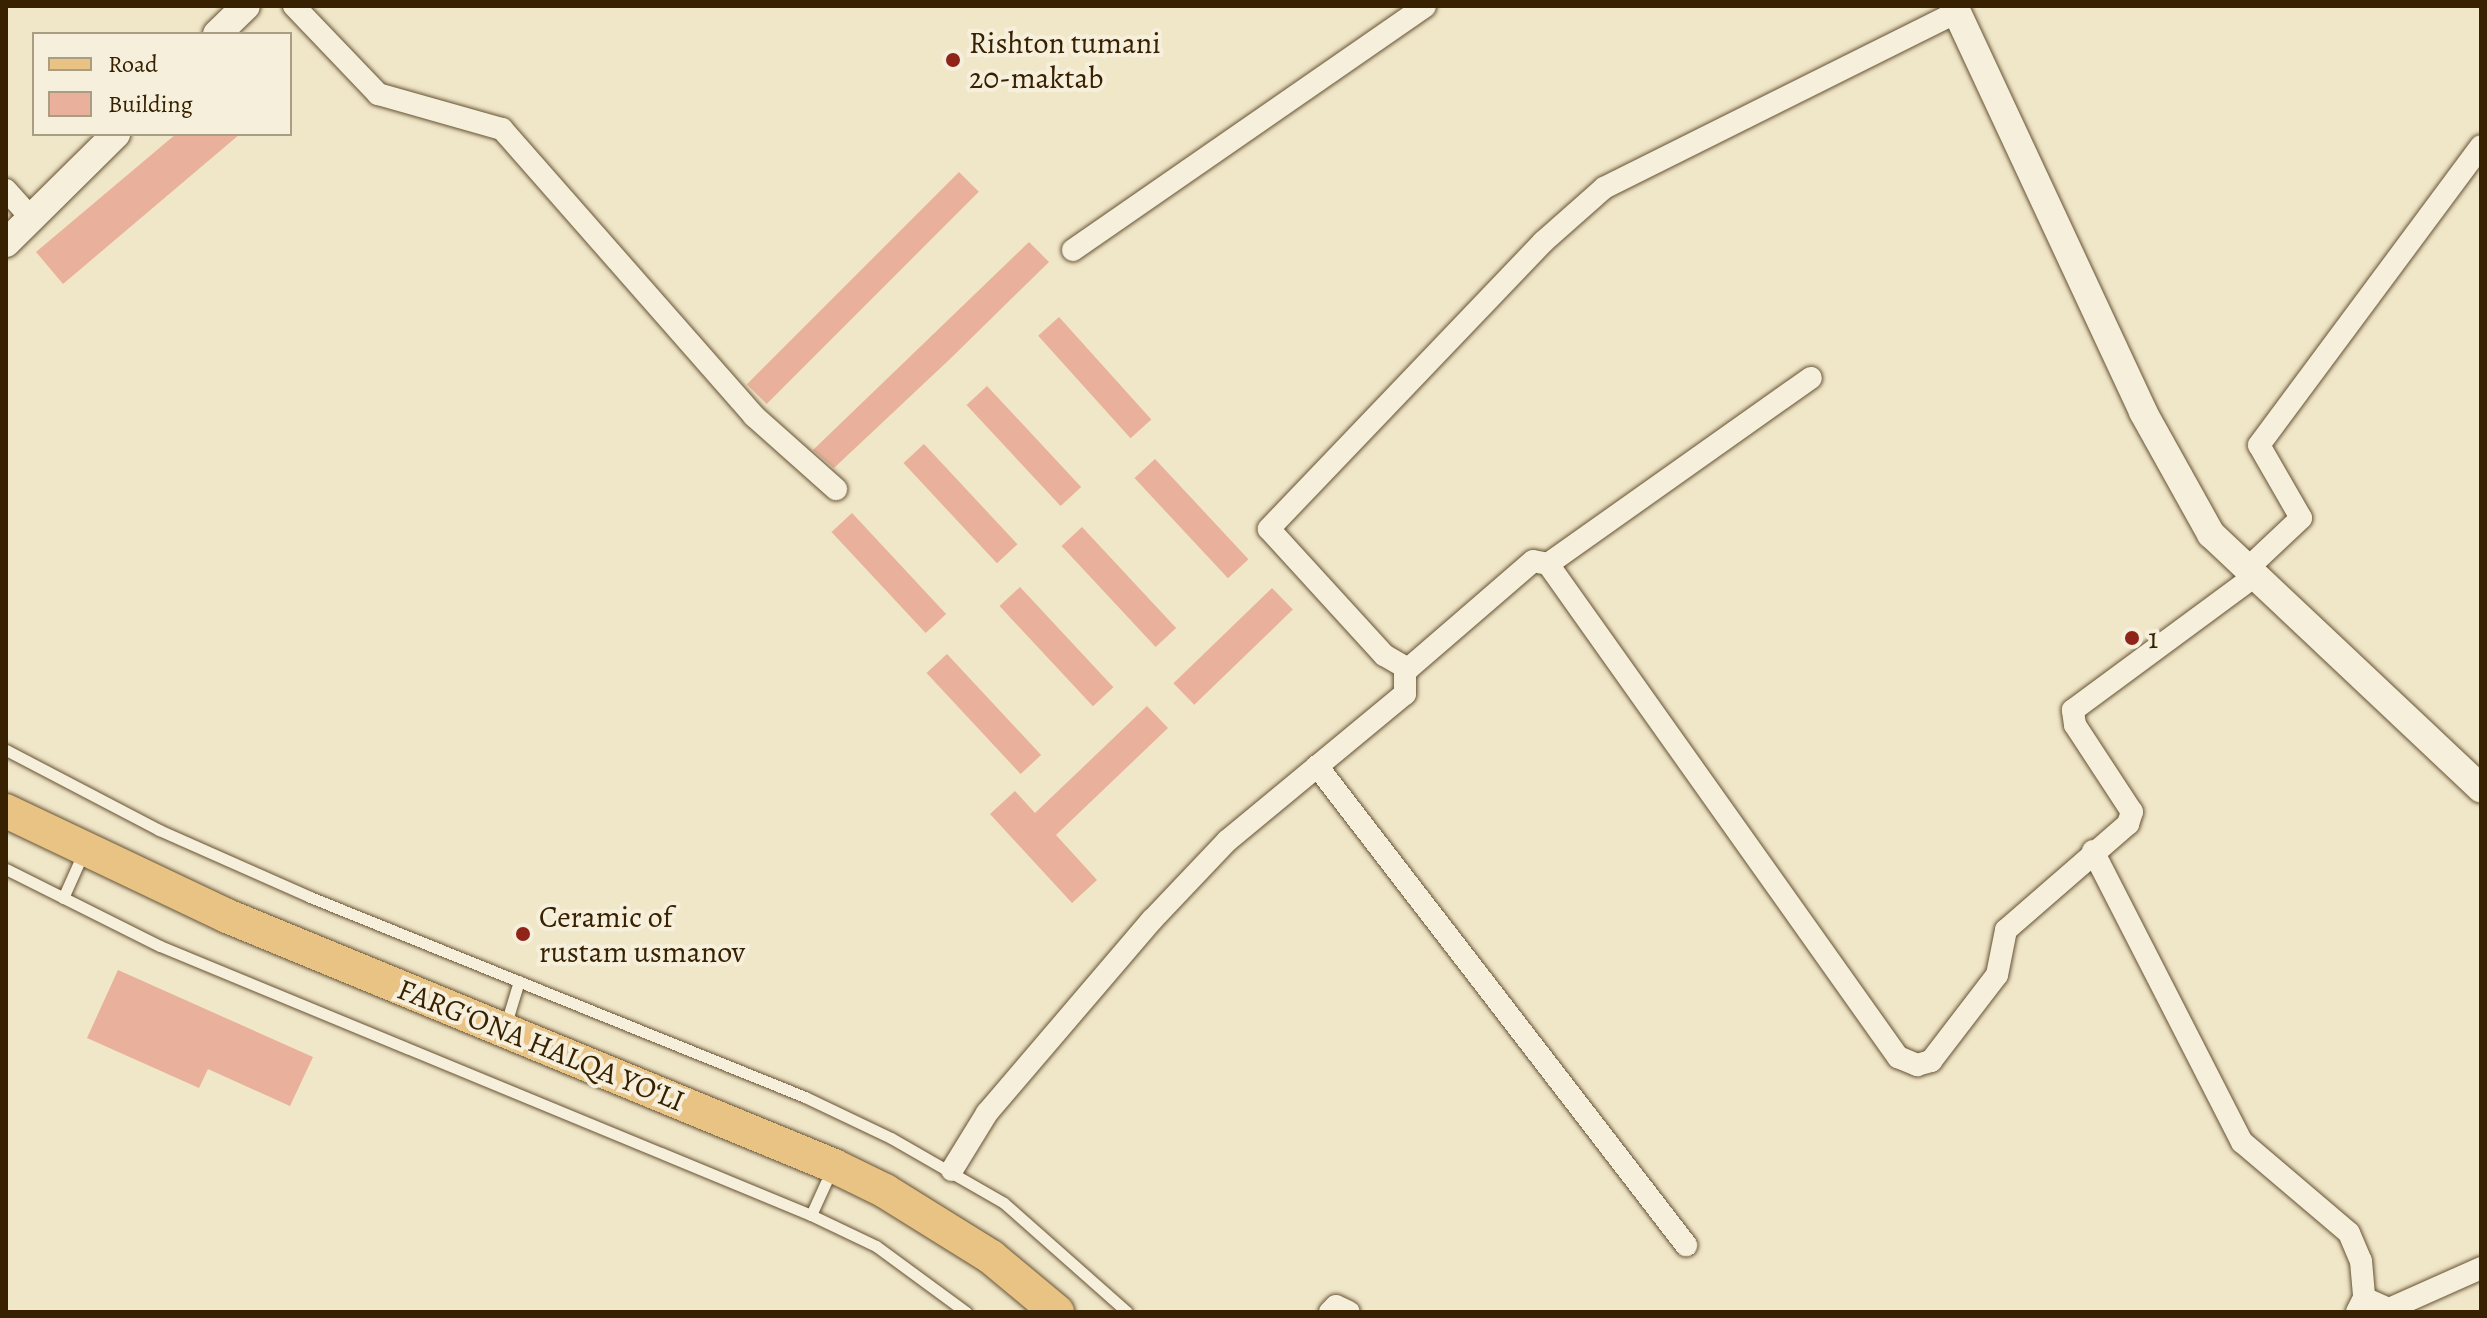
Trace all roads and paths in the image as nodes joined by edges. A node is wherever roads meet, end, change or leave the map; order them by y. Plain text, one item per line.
1 (246, 6) edge
2 (294, 6) edge
3 (1425, 6) edge
4 (1955, 9) edge
5 (219, 32) edge
6 (114, 136) edge
7 (2481, 146) edge
8 (6, 190) edge
9 (31, 218) junction
10 (6, 243) edge
11 (1073, 250) dead end
12 (1811, 378) dead end
13 (836, 489) dead end
14 (1548, 564) junction
15 (2252, 572) junction
16 (1405, 669) junction
17 (6, 750) edge
18 (1317, 766) junction
19 (2481, 788) edge
20 (6, 811) edge
21 (84, 850) junction
22 (2093, 851) junction
23 (6, 869) edge
24 (63, 898) junction
25 (519, 981) junction
26 (505, 1030) junction
27 (834, 1166) junction
28 (952, 1170) junction
29 (811, 1215) junction
30 (1686, 1245) dead end
31 (2481, 1268) edge
32 (2361, 1305) edge
33 (966, 1312) edge
34 (1057, 1312) edge
35 (1127, 1312) edge
36 (1330, 1312) edge
37 (1349, 1312) edge

1 - 5 street
2 - 13 street
3 - 11 street
4 - 15 street
4 - 16 street
6 - 9 street
7 - 15 street
8 - 9 street
9 - 10 street
12 - 14 street
14 - 16 street
14 - 22 street
15 - 19 street
15 - 22 street
16 - 18 street
17 - 25 lane
18 - 28 street
18 - 30 street
20 - 21 main road, FARG‘ONA HALQA YO‘LI
21 - 24 lane
21 - 26 main road, FARG‘ONA HALQA YO‘LI
22 - 32 street
23 - 24 lane
24 - 29 lane
25 - 26 lane
25 - 28 lane
26 - 27 main road, FARG‘ONA HALQA YO‘LI
27 - 29 lane
27 - 34 main road, FARG‘ONA HALQA YO‘LI
28 - 35 lane
29 - 33 lane
31 - 32 street
36 - 37 street

